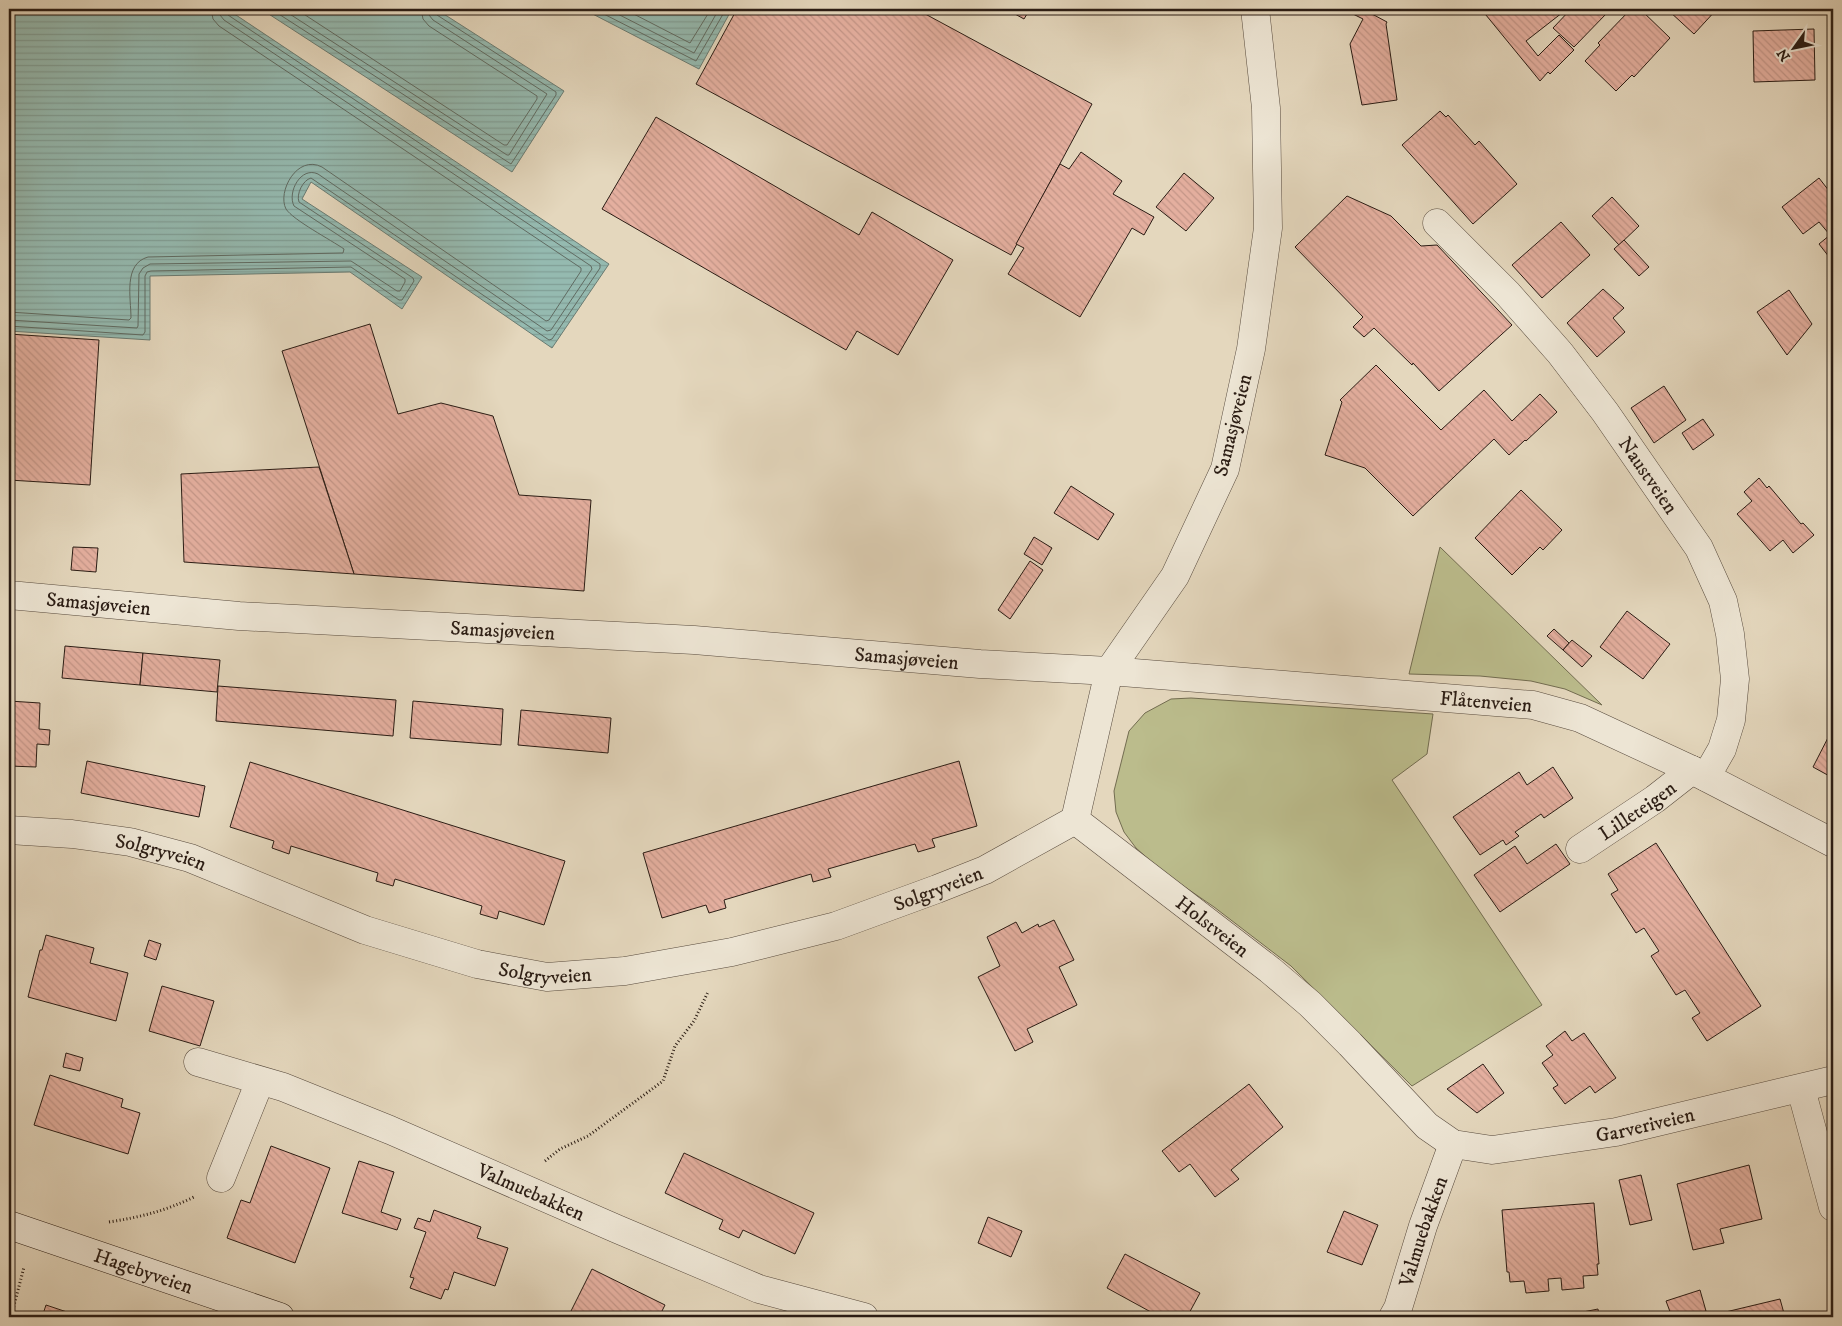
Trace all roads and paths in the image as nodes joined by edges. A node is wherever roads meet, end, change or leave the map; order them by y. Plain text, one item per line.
1 (1255, 9) edge
2 (1438, 222) dead end
3 (9, 595) edge
4 (1109, 671) junction
5 (1699, 773) junction
6 (1075, 820) junction
7 (9, 830) edge
8 (1833, 843) edge
9 (1580, 849) dead end
10 (707, 956) junction
11 (198, 1062) dead end
12 (1833, 1080) edge
13 (260, 1081) junction
14 (1801, 1088) junction
15 (1453, 1144) junction
16 (221, 1178) joint
17 (529, 1190) junction
18 (1833, 1207) edge
19 (102, 1222) dead end
20 (9, 1225) edge
21 (26, 1263) dead end
22 (11, 1317) edge
23 (280, 1317) edge
24 (864, 1317) edge
25 (1393, 1317) edge

1 - 4 street, Samasjøveien
2 - 5 street, Naustveien
3 - 4 street, Samasjøveien
4 - 5 street, Flåtenveien
4 - 6 street
5 - 8 street, Flåtenveien
5 - 9 street, Lilleteigen
6 - 10 street, Solgryveien
6 - 15 street, Holstveien
7 - 10 street, Solgryveien
10 - 17 path
11 - 13 street, Valmuebakken
12 - 14 street, Garveriveien
13 - 16 street
13 - 17 street, Valmuebakken
14 - 15 street, Garveriveien
14 - 18 street
15 - 25 street, Valmuebakken
16 - 19 path
17 - 24 street, Valmuebakken
20 - 23 street, Hagebyveien
21 - 22 path

